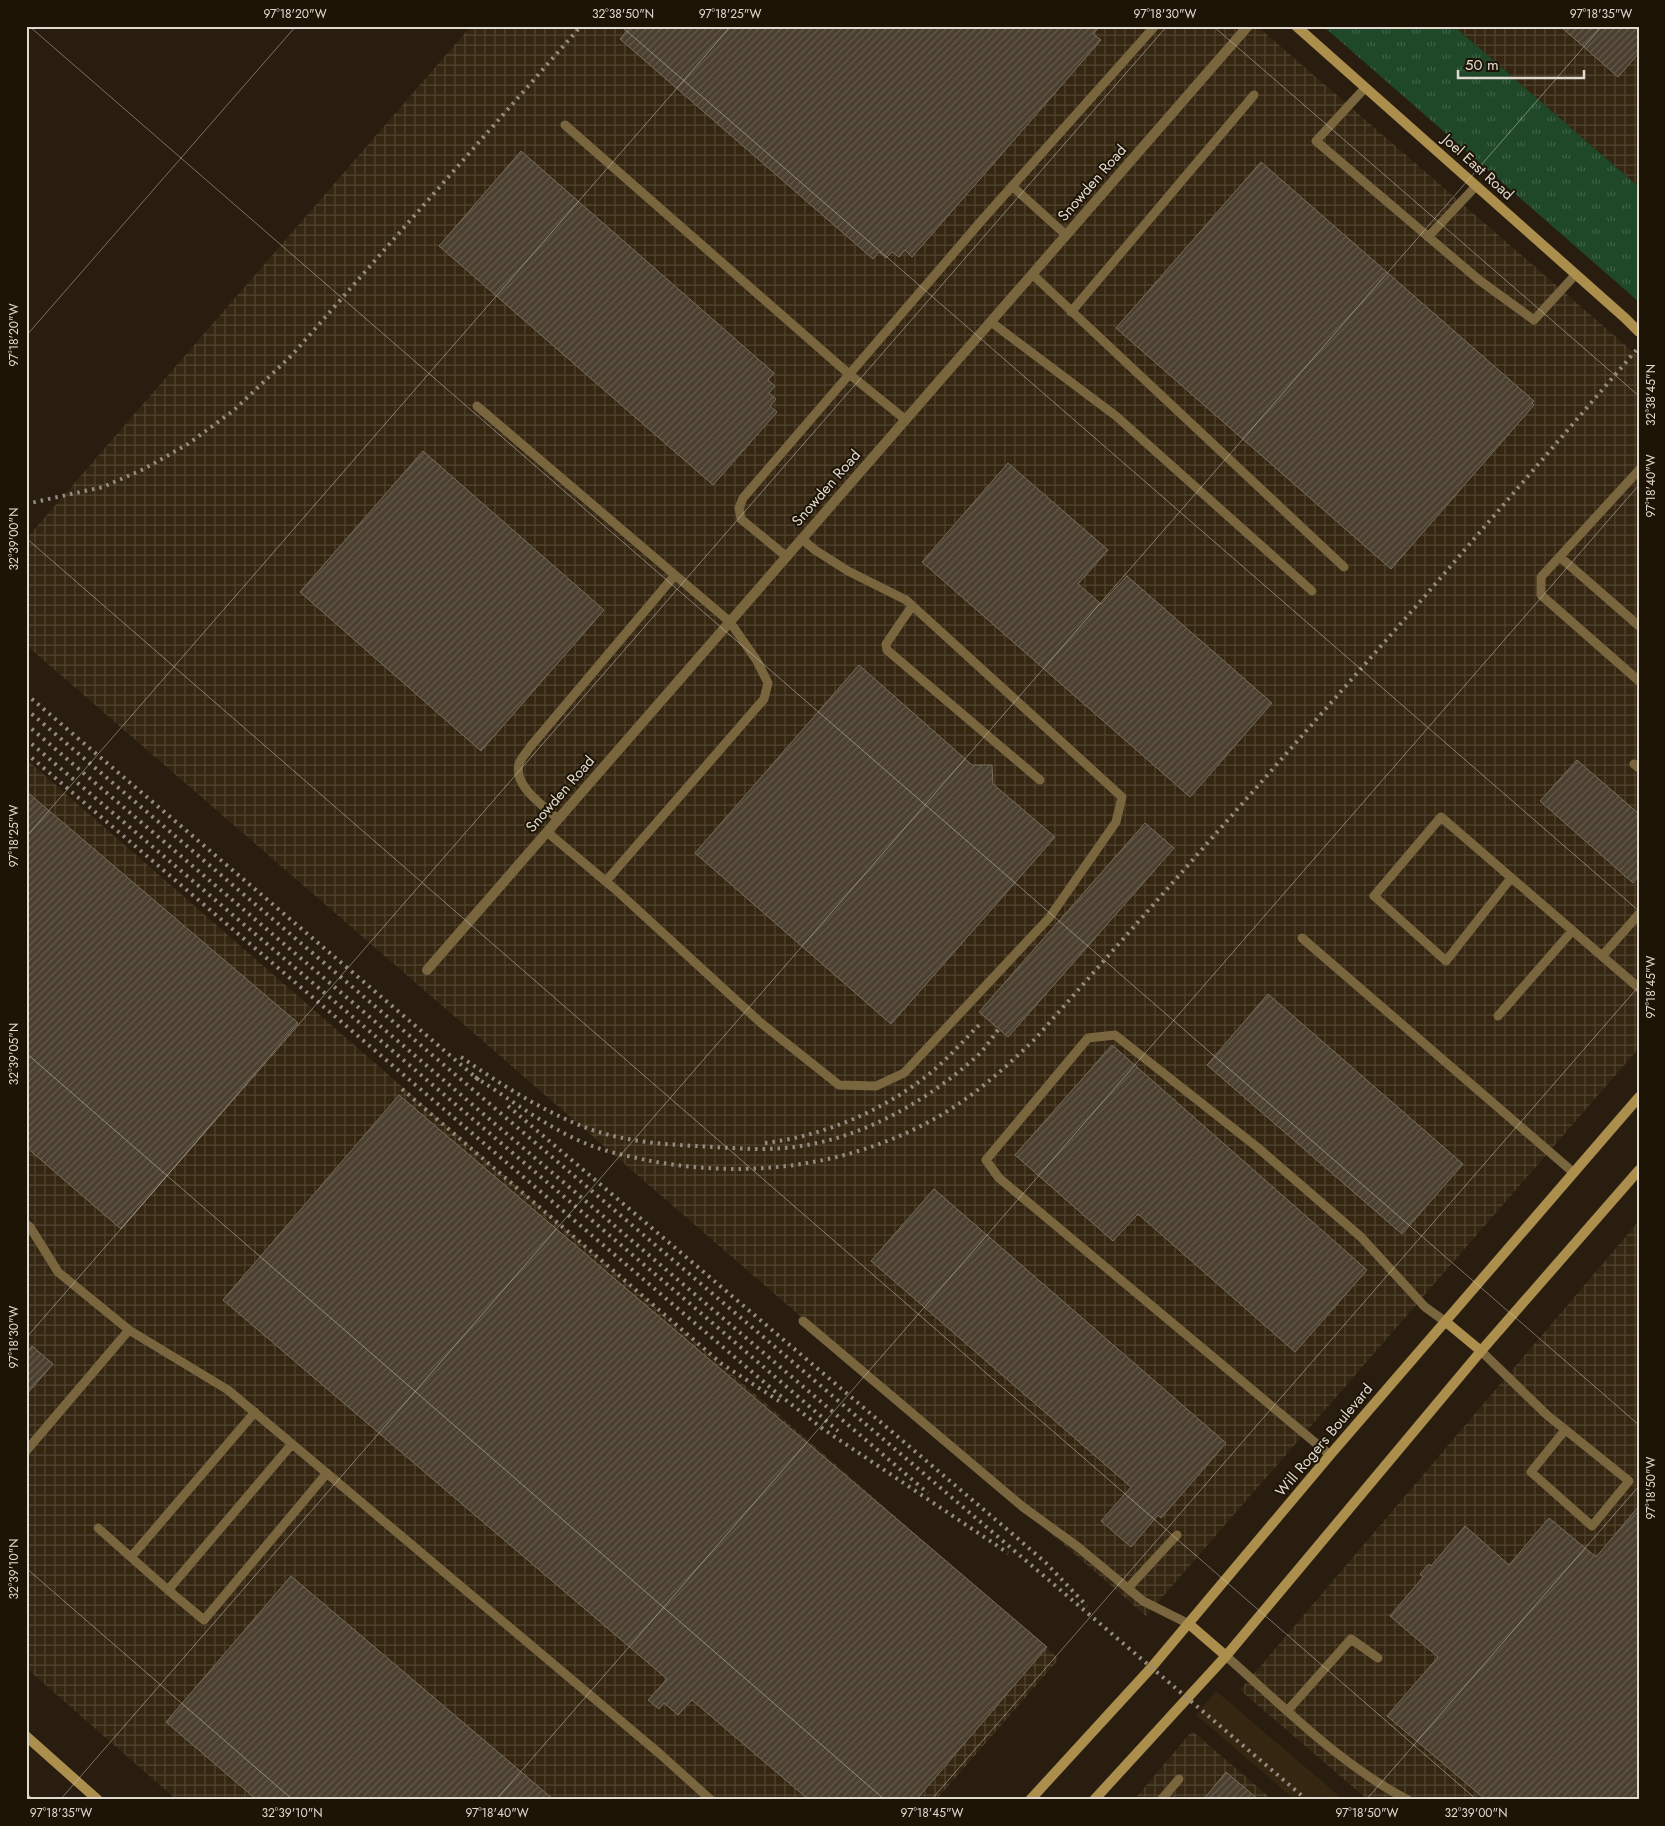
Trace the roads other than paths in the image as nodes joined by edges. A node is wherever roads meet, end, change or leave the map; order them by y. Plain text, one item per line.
1 (1154, 26) edge
2 (1248, 26) edge
3 (1296, 26) edge
4 (1365, 88) junction
5 (1254, 95) dead end
6 (565, 125) dead end
7 (1012, 186) junction
8 (1476, 186) junction
9 (1066, 235) junction
10 (1428, 237) junction
11 (1032, 274) junction
12 (1576, 274) junction
13 (1071, 312) junction
14 (991, 322) junction
15 (1639, 332) edge
16 (849, 374) junction
17 (477, 406) dead end
18 (906, 420) junction
19 (1639, 470) edge
20 (802, 539) junction
21 (787, 556) junction
22 (1560, 557) junction
23 (1344, 567) dead end
24 (675, 575) junction
25 (1312, 591) dead end
26 (912, 606) junction
27 (730, 622) junction
28 (1639, 626) edge
29 (1639, 681) edge
30 (1040, 780) dead end
31 (558, 819) junction
32 (547, 832) junction
33 (1511, 878) junction
34 (606, 881) junction
35 (1639, 914) edge
36 (1572, 931) junction
37 (1302, 938) dead end
38 (1602, 956) junction
39 (427, 970) dead end
40 (1639, 988) edge
41 (1498, 1016) dead end
42 (1639, 1097) edge
43 (1639, 1170) edge
44 (1574, 1172) junction
45 (26, 1224) edge
46 (803, 1321) dead end
47 (1446, 1322) junction
48 (129, 1330) junction
49 (1481, 1351) junction
50 (255, 1412) junction
51 (1565, 1430) junction
52 (292, 1444) junction
53 (26, 1451) edge
54 (1330, 1455) junction
55 (327, 1473) junction
56 (98, 1528) dead end
57 (1177, 1535) dead end
58 (131, 1557) junction
59 (1128, 1588) junction
60 (168, 1590) junction
61 (1190, 1624) junction
62 (1226, 1656) junction
63 (1378, 1658) dead end
64 (1288, 1710) junction
65 (26, 1736) edge
66 (1179, 1779) dead end
67 (98, 1800) edge
68 (711, 1800) edge
69 (1030, 1800) edge
70 (1094, 1800) edge
71 (1161, 1800) edge
72 (1408, 1800) edge

1 - 7 lane
2 - 9 street, Snowden Road
3 - 4 main road, Joel East Road
4 - 8 main road, Joel East Road
4 - 10 lane
5 - 13 lane
6 - 16 lane
7 - 9 lane
7 - 16 lane
8 - 10 lane
8 - 12 main road, Joel East Road
9 - 11 street, Snowden Road
10 - 12 lane
11 - 13 lane
11 - 14 street, Snowden Road
12 - 15 main road, Joel East Road
13 - 23 lane
14 - 18 street, Snowden Road
14 - 25 lane
16 - 18 lane
16 - 21 lane
17 - 24 lane
18 - 20 street, Snowden Road
19 - 22 lane
20 - 21 street, Snowden Road
20 - 26 lane
21 - 27 street, Snowden Road
22 - 28 lane
22 - 29 lane
24 - 27 lane
24 - 31 lane
26 - 30 lane
26 - 34 lane
27 - 31 street, Snowden Road
27 - 34 lane
31 - 32 street, Snowden Road
32 - 34 lane
32 - 39 street, Snowden Road
33 - 33 lane
33 - 36 lane
35 - 38 lane
36 - 38 lane
36 - 41 lane
37 - 44 lane
38 - 40 lane
42 - 44 main road, Will Rogers Boulevard
43 - 49 main road
44 - 47 main road, Will Rogers Boulevard
45 - 48 lane
46 - 59 lane
47 - 49 main road
47 - 54 main road, Will Rogers Boulevard
47 - 54 lane
48 - 50 lane
48 - 53 lane
49 - 51 lane
49 - 62 main road
50 - 52 lane
50 - 58 lane
51 - 51 lane
52 - 55 lane
52 - 60 lane
54 - 61 main road, Will Rogers Boulevard
55 - 60 lane
55 - 68 lane
56 - 58 lane
57 - 59 lane
58 - 60 lane
59 - 61 lane
61 - 62 main road
61 - 69 main road, Will Rogers Boulevard
62 - 64 lane
62 - 70 main road
63 - 64 lane
64 - 72 lane
65 - 67 main road
66 - 71 lane

